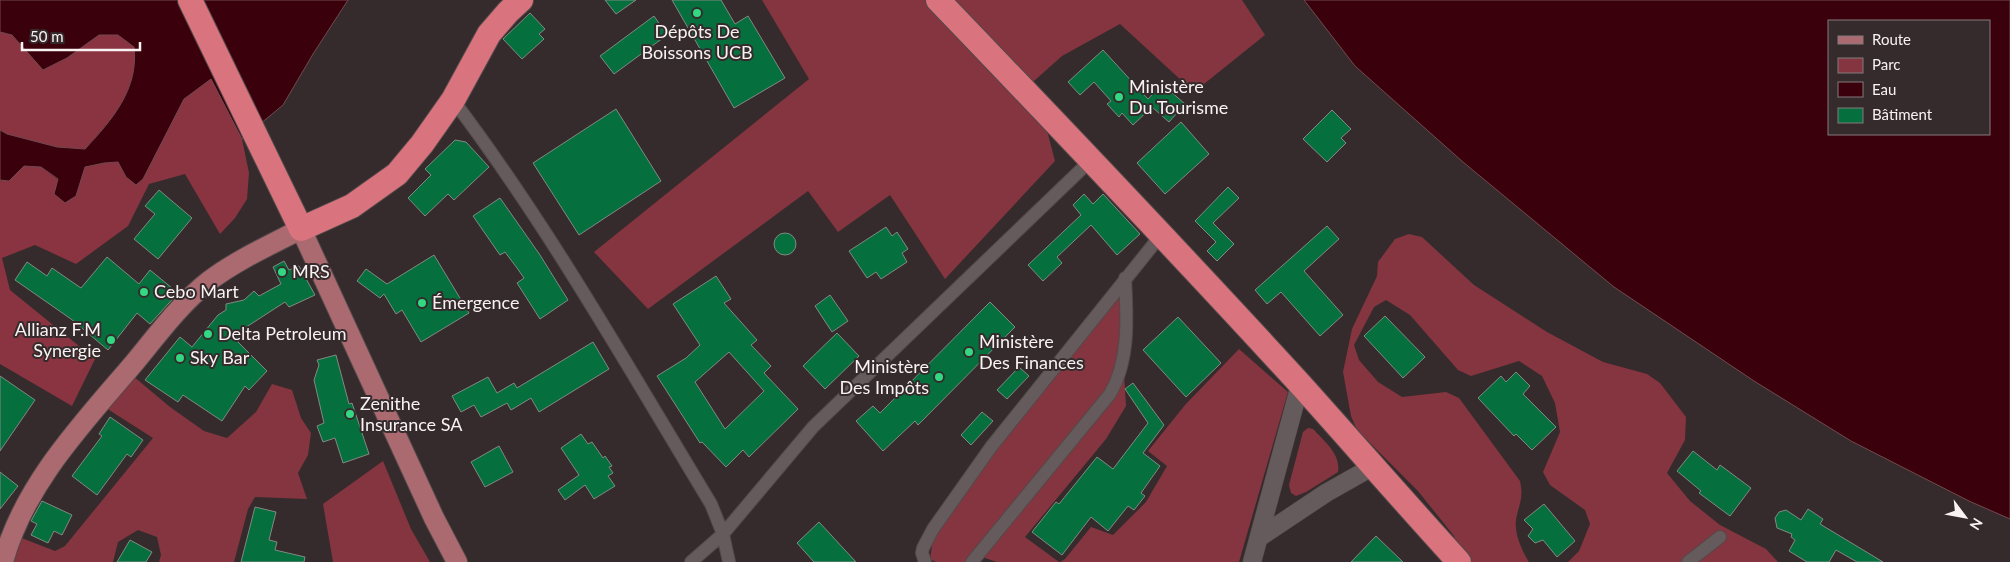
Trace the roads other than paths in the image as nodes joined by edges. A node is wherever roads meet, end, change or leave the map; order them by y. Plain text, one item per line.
1 (190, 0) edge
2 (521, 0) edge
3 (938, 0) edge
4 (453, 100) junction
5 (1091, 160) junction
6 (301, 228) junction
7 (1161, 235) junction
8 (1125, 278) junction
9 (1300, 385) junction
10 (1372, 467) junction
11 (723, 534) junction
12 (1260, 537) junction
13 (1720, 537) dead end
14 (3, 562) edge
15 (457, 562) edge
16 (691, 562) edge
17 (729, 562) edge
18 (925, 562) edge
19 (972, 562) edge
20 (1252, 562) edge
21 (1459, 562) edge
22 (1688, 562) edge

1 - 6 highway
2 - 4 highway
3 - 5 highway
4 - 6 highway
4 - 11 street
5 - 7 highway
5 - 11 street
6 - 14 main road
6 - 15 main road
7 - 8 street
7 - 9 highway
8 - 18 street
8 - 19 street
9 - 10 highway
9 - 12 street
10 - 12 street
10 - 21 highway
11 - 16 street
11 - 17 street
12 - 20 street
13 - 22 street

